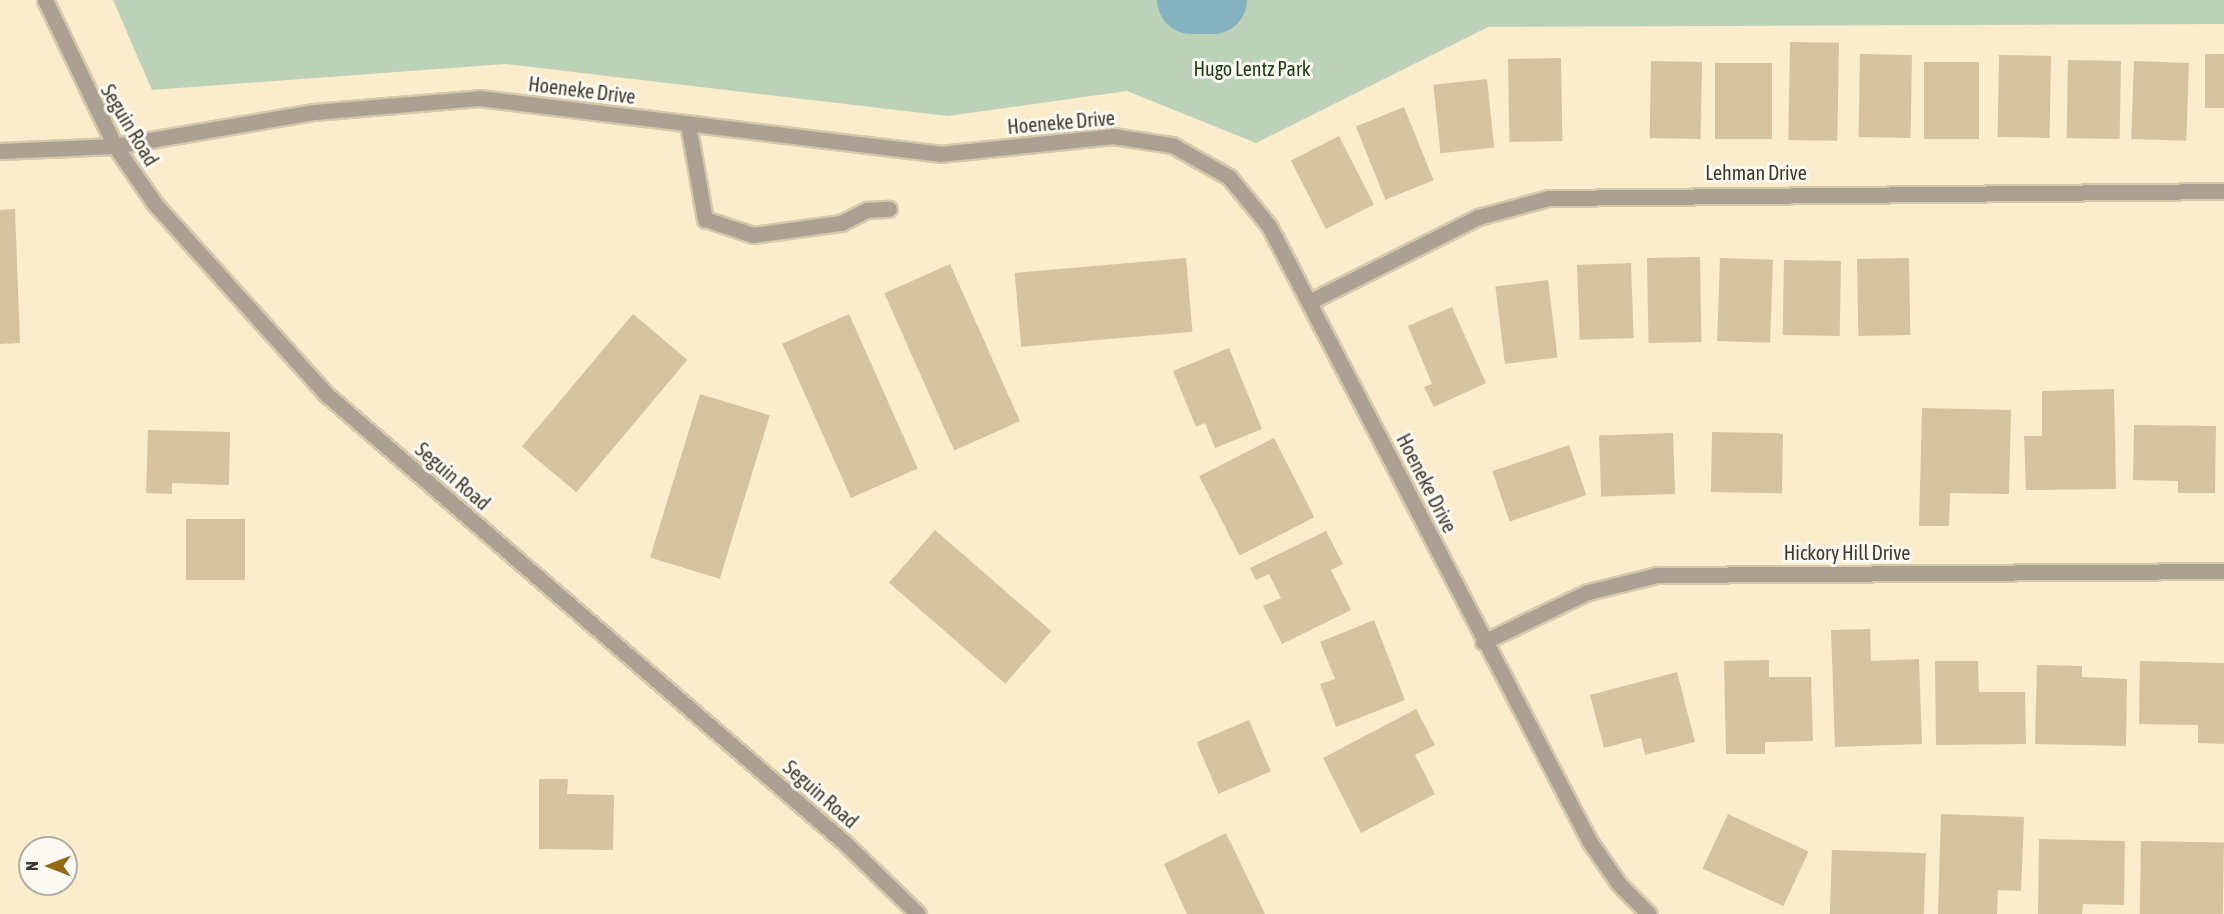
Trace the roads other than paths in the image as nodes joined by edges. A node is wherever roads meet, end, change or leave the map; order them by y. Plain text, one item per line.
1 (45, 0) edge
2 (688, 124) junction
3 (115, 146) junction
4 (0, 151) edge
5 (2224, 191) edge
6 (889, 209) dead end
7 (1311, 301) junction
8 (2224, 572) edge
9 (1484, 642) junction
10 (918, 914) edge
11 (1649, 914) edge

1 - 3 street, Seguin Road
2 - 3 street, Hoeneke Drive
2 - 6 street
2 - 7 street, Hoeneke Drive
3 - 4 street, Hoeneke Drive
3 - 10 street, Seguin Road
5 - 7 street, Lehman Drive
7 - 9 street, Hoeneke Drive
8 - 9 street, Hickory Hill Drive
9 - 11 street, Hoeneke Drive

